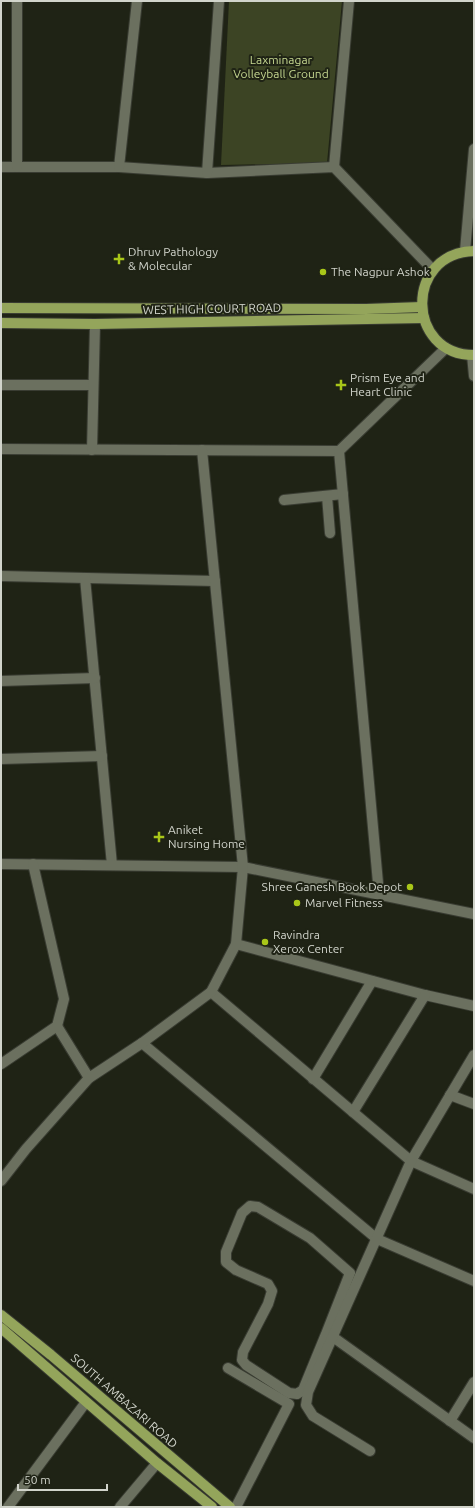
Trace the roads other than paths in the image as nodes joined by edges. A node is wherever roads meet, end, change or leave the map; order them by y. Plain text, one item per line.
1 (17, 1) edge
2 (137, 1) edge
3 (219, 1) edge
4 (349, 1) edge
5 (474, 155) edge
6 (17, 167) junction
7 (119, 167) junction
8 (334, 167) junction
9 (1, 168) edge
10 (207, 173) junction
11 (470, 251) edge
12 (434, 270) junction
13 (422, 307) junction
14 (1, 308) edge
15 (424, 318) junction
16 (1, 323) edge
17 (95, 324) junction
18 (446, 348) junction
19 (473, 355) edge
20 (474, 376) edge
21 (1, 385) edge
22 (93, 385) junction
23 (1, 449) edge
24 (92, 450) junction
25 (202, 450) junction
26 (339, 451) junction
27 (343, 494) junction
28 (327, 496) junction
29 (284, 500) dead end
30 (330, 532) dead end
31 (1, 576) edge
32 (85, 578) junction
33 (215, 581) junction
34 (95, 678) junction
35 (1, 681) edge
36 (102, 756) junction
37 (1, 759) edge
38 (1, 864) edge
39 (33, 864) junction
40 (112, 865) junction
41 (243, 867) junction
42 (379, 894) junction
43 (474, 914) edge
44 (236, 944) junction
45 (372, 981) junction
46 (211, 992) junction
47 (425, 995) junction
48 (474, 1006) edge
49 (57, 1026) junction
50 (142, 1043) junction
51 (474, 1055) edge
52 (1, 1064) edge
53 (89, 1078) junction
54 (313, 1079) junction
55 (450, 1095) junction
56 (474, 1104) edge
57 (352, 1112) junction
58 (411, 1161) junction
59 (1, 1181) edge
60 (474, 1189) edge
61 (377, 1239) junction
62 (474, 1281) edge
63 (351, 1283) junction
64 (1, 1315) edge
65 (1, 1328) edge
66 (329, 1335) junction
67 (228, 1368) dead end
68 (474, 1382) edge
69 (86, 1402) junction
70 (450, 1421) junction
71 (370, 1451) dead end
72 (157, 1462) junction
73 (8, 1507) edge
74 (120, 1507) edge
75 (212, 1507) edge
76 (230, 1507) edge
77 (236, 1507) edge

1 - 6 street
2 - 7 street
3 - 10 street
4 - 8 street
5 - 11 street
6 - 7 street
6 - 9 street
7 - 10 street
8 - 10 street
8 - 12 street
11 - 12 main road
12 - 13 main road
13 - 14 main road
13 - 15 main road
15 - 17 main road, WEST HIGH COURT ROAD
15 - 18 main road
16 - 17 main road, WEST HIGH COURT ROAD
17 - 22 street
18 - 19 main road
18 - 26 street
19 - 20 street
21 - 22 street
22 - 24 street
23 - 24 street
24 - 25 street
25 - 26 street
25 - 33 street
26 - 27 street
27 - 28 street
27 - 42 street
28 - 29 street
28 - 30 street
31 - 32 street
32 - 33 street
32 - 34 street
33 - 41 street
34 - 35 street
34 - 36 street
36 - 37 street
36 - 40 street
38 - 39 street
39 - 40 street
39 - 49 street
40 - 41 street
41 - 42 street
41 - 44 street
42 - 43 street
44 - 45 street
44 - 46 street
45 - 47 street
45 - 54 street
46 - 50 street
46 - 54 street
47 - 48 street
47 - 57 street
49 - 52 street
49 - 53 street
50 - 53 street
50 - 61 street
51 - 55 street
53 - 59 street
54 - 57 street
55 - 56 street
55 - 58 street
57 - 58 street
58 - 60 street
58 - 61 street
61 - 62 street
61 - 63 street
63 - 66 street
63 - 66 street
64 - 76 main road, SOUTH AMBAZARI ROAD
65 - 69 main road, SOUTH AMBAZARI ROAD
66 - 70 street
66 - 70 street
66 - 71 street
67 - 77 street
68 - 70 street
69 - 72 main road, SOUTH AMBAZARI ROAD
69 - 73 street
72 - 74 street
72 - 75 main road, SOUTH AMBAZARI ROAD

